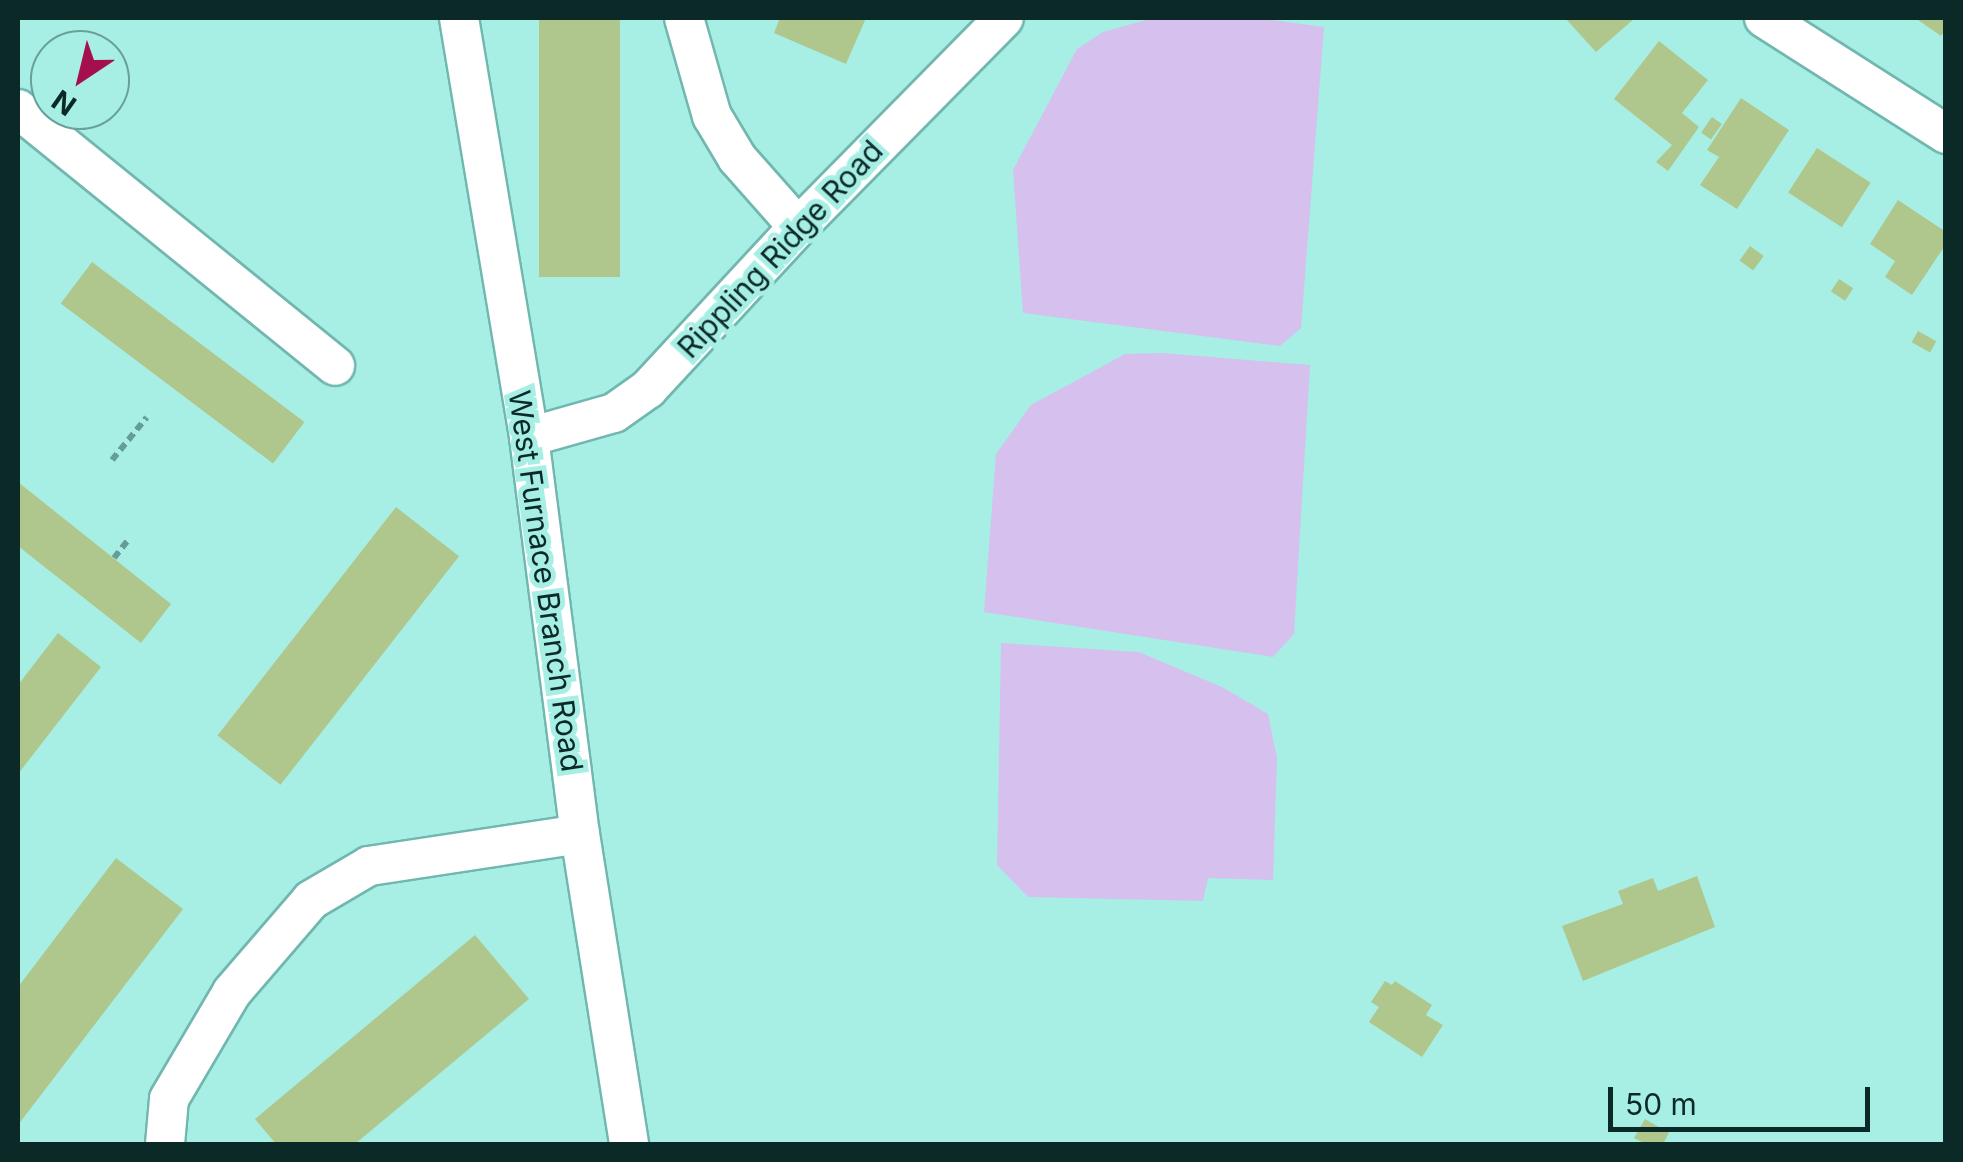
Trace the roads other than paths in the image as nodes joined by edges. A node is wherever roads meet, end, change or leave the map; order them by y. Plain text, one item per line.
1 (459, 18) edge
2 (684, 18) edge
3 (1004, 18) edge
4 (1764, 18) edge
5 (18, 109) edge
6 (1946, 134) edge
7 (798, 227) junction
8 (335, 366) dead end
9 (530, 436) junction
10 (580, 834) junction
11 (165, 1144) edge
12 (628, 1144) edge

1 - 9 street, West Furnace Branch Road
2 - 7 street
3 - 7 street, Rippling Ridge Road
4 - 6 street
5 - 8 street
7 - 9 street, Rippling Ridge Road
9 - 10 street, West Furnace Branch Road
10 - 11 street
10 - 12 street, West Furnace Branch Road

